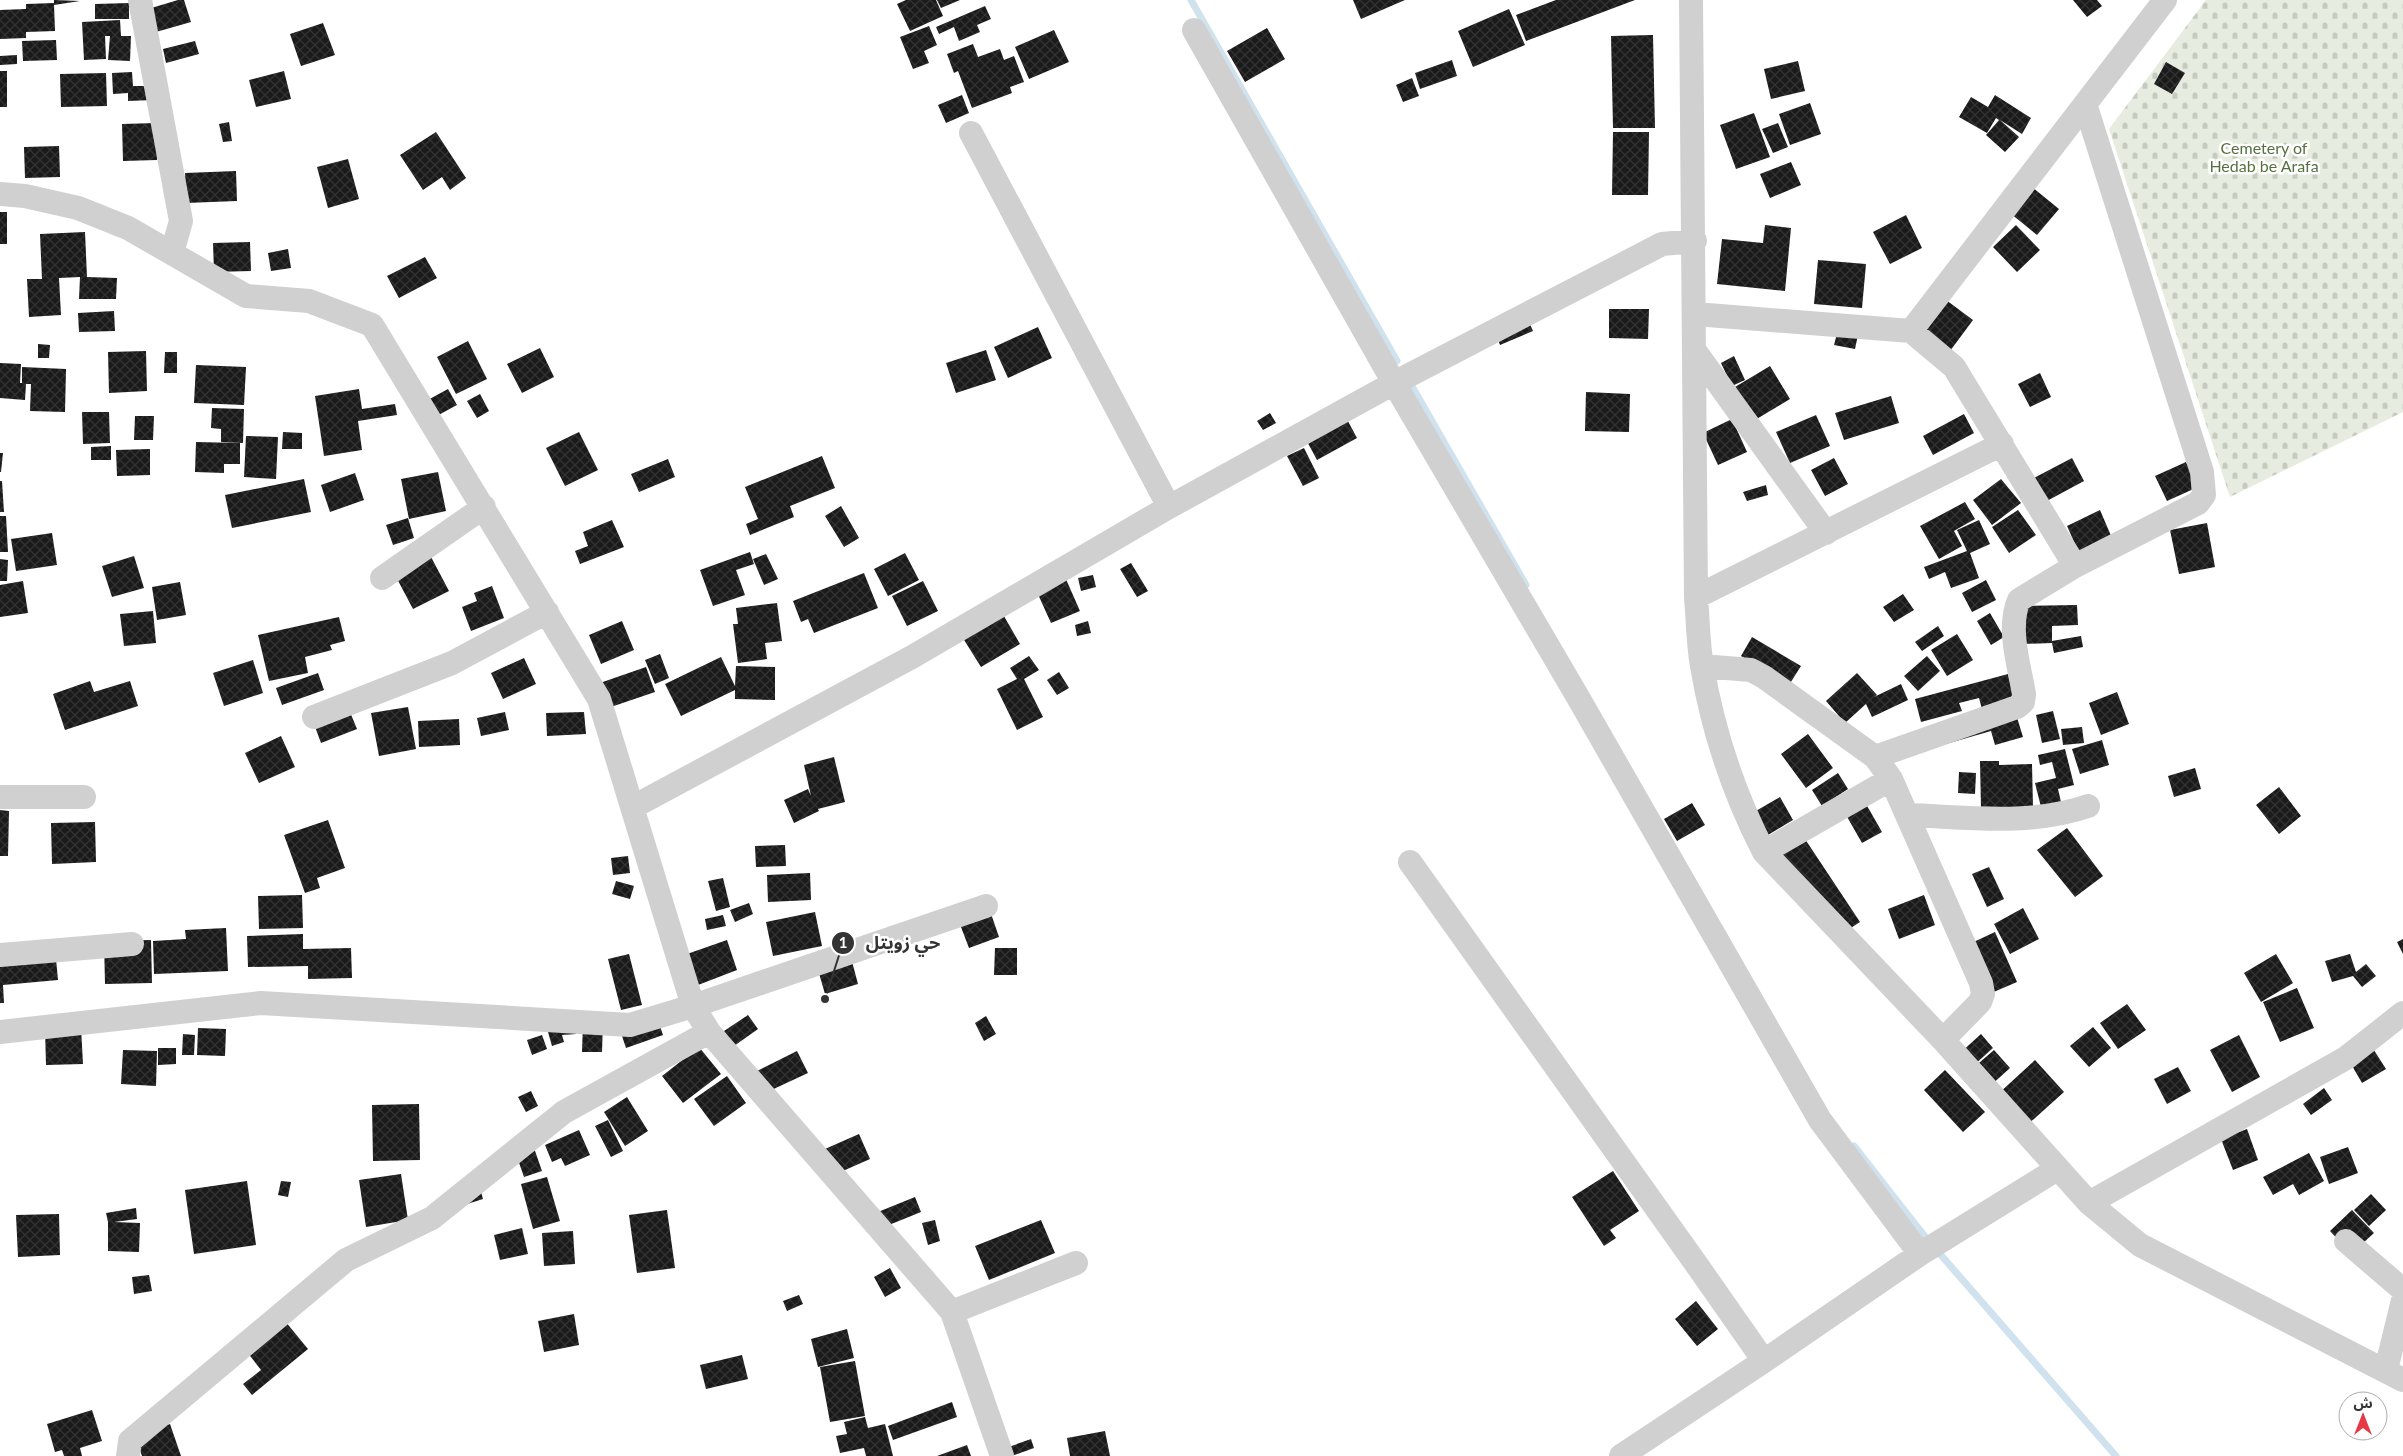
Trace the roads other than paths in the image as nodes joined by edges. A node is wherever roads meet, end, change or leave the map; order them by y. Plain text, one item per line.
1 (140, 0) edge
2 (1691, 0) edge
3 (2165, 0) edge
4 (1194, 30) dead end
5 (2085, 104) junction
6 (971, 133) dead end
7 (0, 194) edge
8 (1694, 241) junction
9 (172, 252) junction
10 (1695, 314) junction
11 (1911, 331) junction
12 (1695, 350) junction
13 (1394, 383) junction
14 (2002, 444) junction
15 (1169, 507) junction
16 (484, 508) junction
17 (1826, 532) junction
18 (2075, 566) junction
19 (382, 578) dead end
20 (1696, 597) junction
21 (547, 612) junction
22 (1702, 666) junction
23 (314, 717) dead end
24 (1875, 757) junction
25 (1891, 779) junction
26 (84, 797) dead end
27 (0, 798) edge
28 (2088, 806) dead end
29 (633, 807) junction
30 (1908, 816) junction
31 (1764, 852) junction
32 (1410, 862) dead end
33 (986, 906) dead end
34 (132, 944) dead end
35 (0, 955) edge
36 (693, 1006) junction
37 (2403, 1013) edge
38 (0, 1032) edge
39 (709, 1032) junction
40 (1943, 1040) junction
41 (2057, 1169) junction
42 (2089, 1203) junction
43 (2346, 1241) dead end
44 (1920, 1254) junction
45 (1076, 1263) dead end
46 (2403, 1290) edge
47 (2403, 1300) edge
48 (952, 1312) junction
49 (1764, 1362) junction
50 (2394, 1375) edge
51 (128, 1456) edge
52 (1002, 1456) edge
53 (1621, 1456) edge

1 - 9 street
2 - 8 street
3 - 5 street
4 - 13 street
5 - 11 street
5 - 18 street
6 - 15 street
7 - 9 street
8 - 10 street
8 - 13 street
9 - 16 street
10 - 11 street
10 - 12 street
11 - 14 street
12 - 17 street
12 - 20 street
13 - 15 street
13 - 44 street
14 - 17 street
14 - 18 street
15 - 29 street
16 - 19 street
16 - 21 street
17 - 20 street
18 - 24 street
20 - 22 street
21 - 23 street
21 - 29 street
22 - 24 street
22 - 31 street
24 - 25 street
25 - 30 street
25 - 31 street
26 - 27 street
28 - 30 street
29 - 36 street
30 - 40 street
31 - 40 street
32 - 49 street
33 - 36 street
34 - 35 street
36 - 38 street
36 - 39 street
37 - 42 street
39 - 48 street
39 - 51 street
40 - 41 street
41 - 42 street
41 - 44 street
42 - 50 street
43 - 46 street
44 - 49 street
45 - 48 street
47 - 50 street
48 - 52 street
49 - 53 street

